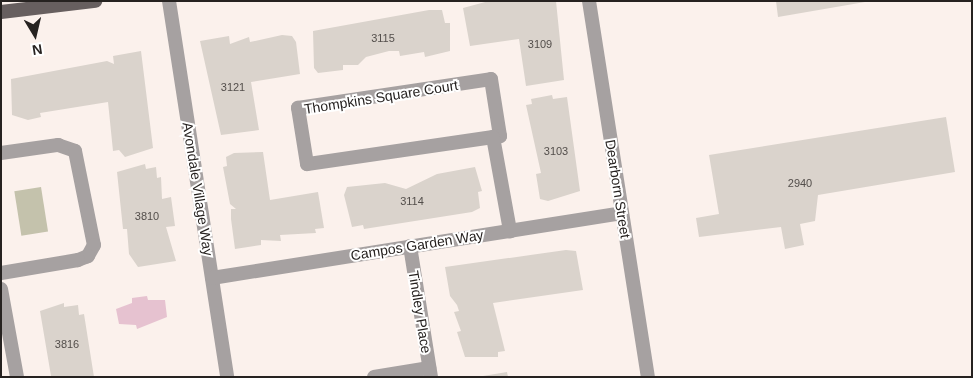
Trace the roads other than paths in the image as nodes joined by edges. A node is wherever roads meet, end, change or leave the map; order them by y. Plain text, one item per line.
1 (95, 1) edge
2 (169, 1) edge
3 (589, 1) edge
4 (1, 12) edge
5 (493, 137) junction
6 (1, 153) edge
7 (622, 213) junction
8 (510, 231) junction
9 (410, 246) junction
10 (1, 272) edge
11 (212, 278) junction
12 (1, 290) edge
13 (430, 372) edge
14 (17, 377) edge
15 (227, 377) edge
16 (374, 377) edge
17 (648, 377) edge

1 - 4 main road
2 - 11 street, Avondale Village Way
3 - 7 street, Dearborn Street
5 - 5 street, Thompkins Square Court
5 - 8 street, Thompkins Square Court
6 - 10 street
7 - 8 street, Campos Garden Way
7 - 17 street, Dearborn Street
8 - 9 street, Campos Garden Way
9 - 11 street, Campos Garden Way
9 - 13 street, Tindley Place
11 - 15 street, Avondale Village Way
12 - 14 street
13 - 16 street

